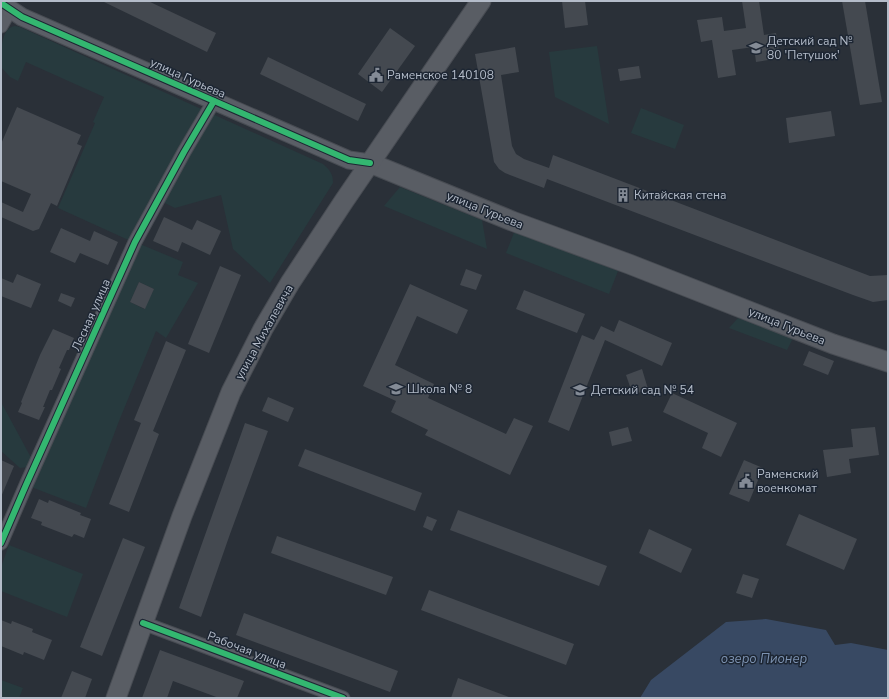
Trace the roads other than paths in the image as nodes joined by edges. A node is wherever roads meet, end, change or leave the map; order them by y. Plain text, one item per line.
1 (481, 1) edge
2 (5, 6) edge
3 (1, 26) edge
4 (214, 101) junction
5 (370, 163) junction
6 (888, 362) edge
7 (1, 543) edge
8 (143, 623) junction
9 (116, 698) edge
10 (343, 698) edge

1 - 5 main road, улица Михалевича
2 - 3 street
2 - 4 street, улица Гурьева
4 - 5 street, улица Гурьева
4 - 7 street, Лесная улица
5 - 6 main road, улица Гурьева
5 - 8 main road, улица Михалевича
8 - 9 main road, улица Михалевича
8 - 10 street, Рабочая улица

